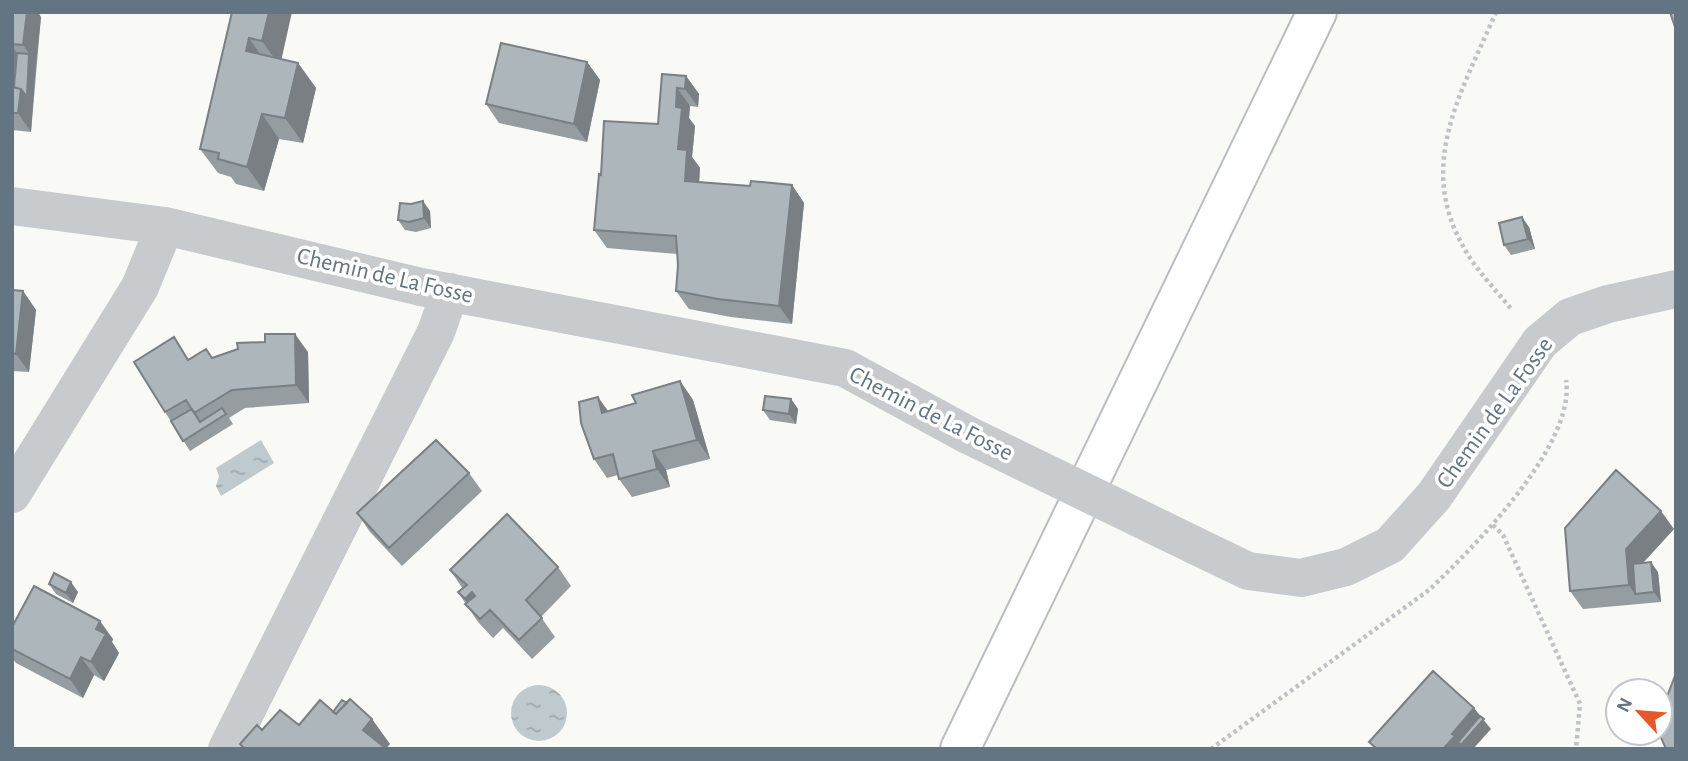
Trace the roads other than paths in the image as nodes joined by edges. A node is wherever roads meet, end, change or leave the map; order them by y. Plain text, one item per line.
1 (1317, 12) edge
2 (12, 206) edge
3 (165, 226) junction
4 (1676, 289) edge
5 (450, 292) junction
6 (12, 494) edge
7 (227, 749) edge
8 (960, 749) edge

1 - 8 main road
2 - 3 street, Chemin de La Fosse
3 - 5 street, Chemin de La Fosse
3 - 6 street
4 - 5 street, Chemin de La Fosse, bridge
5 - 7 street

